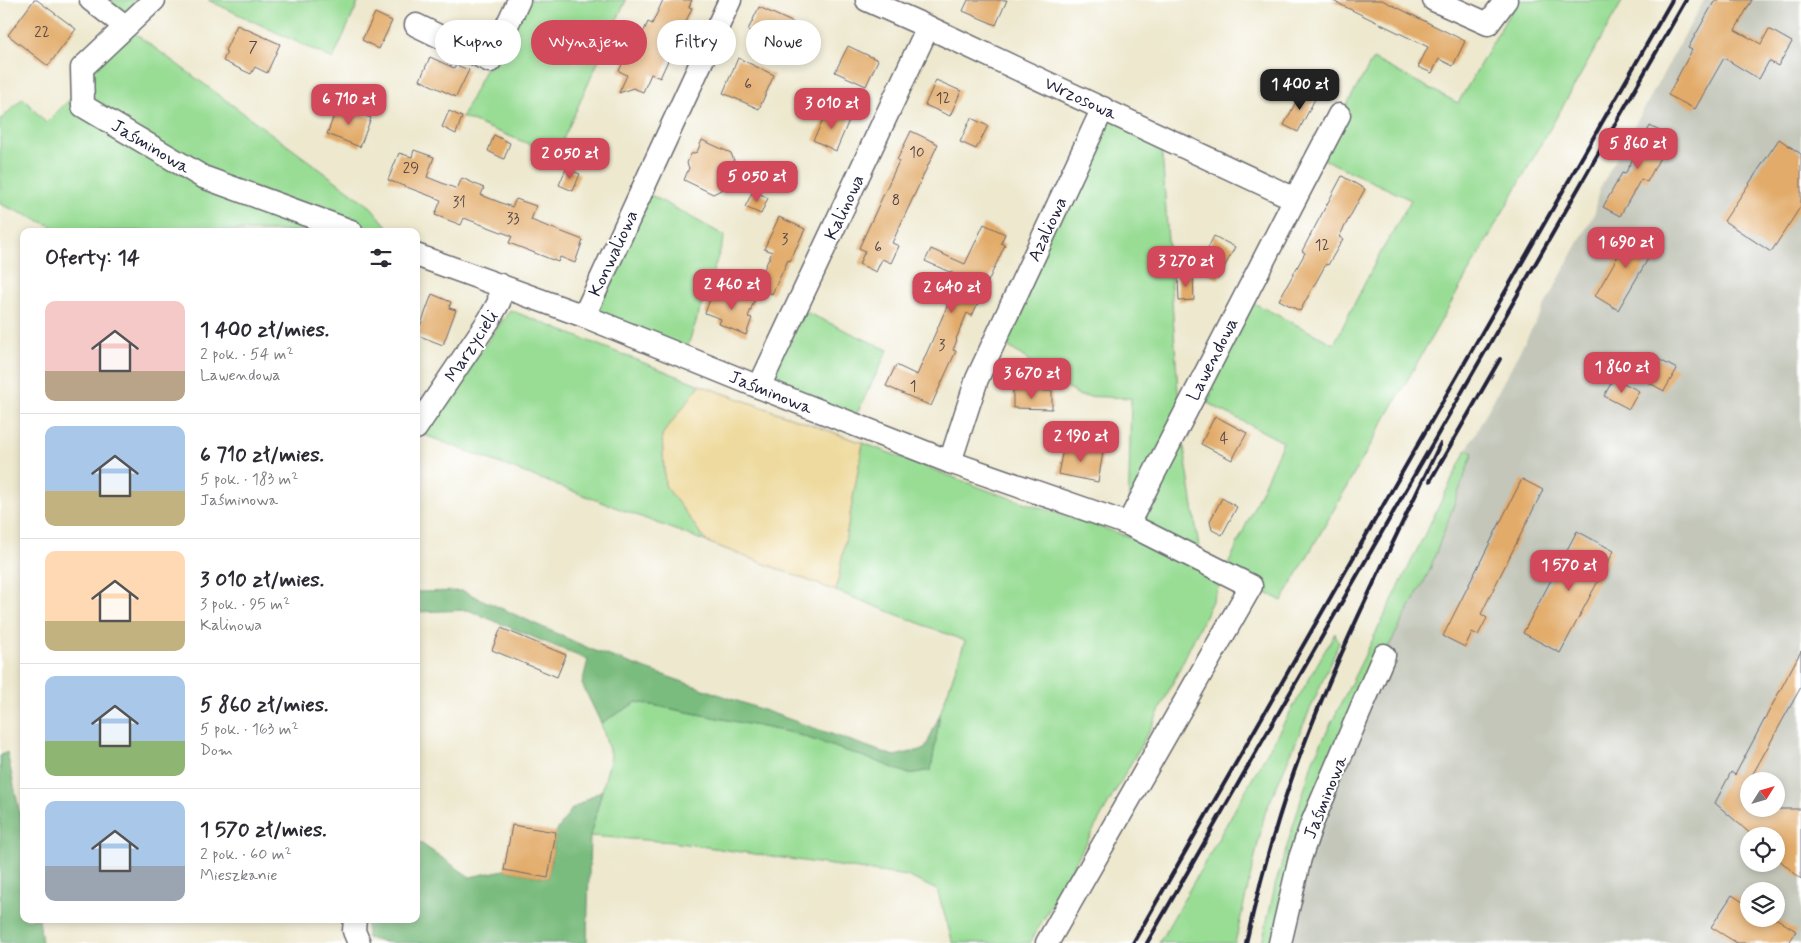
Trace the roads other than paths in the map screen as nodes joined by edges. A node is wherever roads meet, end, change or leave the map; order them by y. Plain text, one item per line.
1 (91, 0) edge
2 (154, 0) edge
3 (519, 0) edge
4 (730, 0) edge
5 (867, 0) edge
6 (1434, 0) edge
7 (1506, 0) edge
8 (416, 25) dead end
9 (125, 26) junction
10 (928, 27) junction
11 (1103, 108) junction
12 (1339, 115) dead end
13 (1295, 199) junction
14 (343, 228) edge
15 (420, 256) edge
16 (500, 286) junction
17 (584, 316) junction
18 (759, 387) junction
19 (420, 422) edge
20 (950, 462) junction
21 (1128, 524) junction
22 (1384, 655) dead end
23 (355, 923) edge
24 (359, 943) edge
25 (1048, 943) edge
26 (1280, 943) edge

1 - 9 street
2 - 9 street
3 - 8 street
4 - 17 street, Konwaliowa
5 - 10 street, Wrzosowa
6 - 7 street
9 - 14 street, Jaśminowa
10 - 11 street, Wrzosowa
10 - 18 street, Kalinowa
11 - 13 street, Wrzosowa
11 - 20 street, Azaliowa
12 - 13 street, Lawendowa
13 - 21 street, Lawendowa
15 - 16 street, Jaśminowa
16 - 17 street, Jaśminowa
16 - 19 street, Marzycieli
17 - 18 street, Jaśminowa
18 - 20 street, Jaśminowa
20 - 21 street, Jaśminowa
21 - 25 street, Jaśminowa
22 - 26 street, Jaśminowa
23 - 24 street

